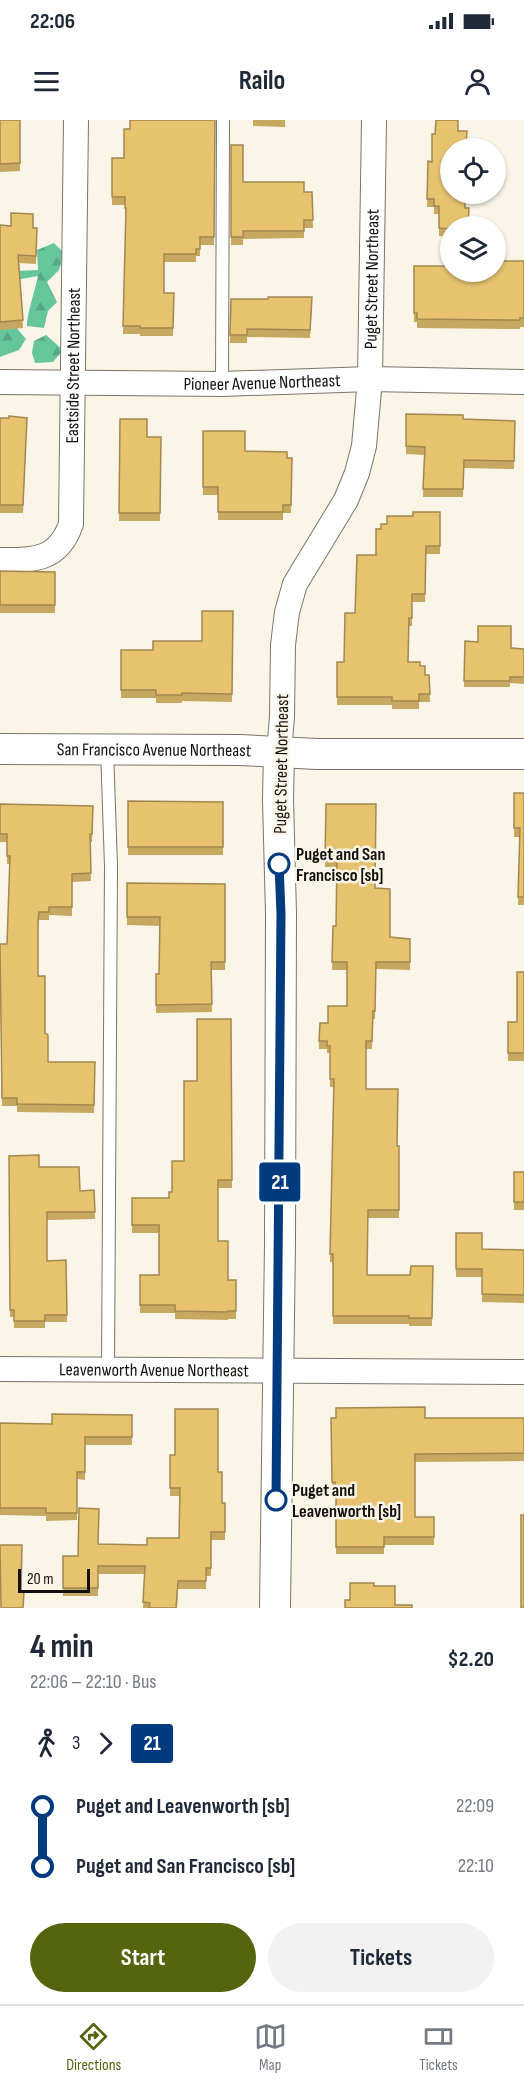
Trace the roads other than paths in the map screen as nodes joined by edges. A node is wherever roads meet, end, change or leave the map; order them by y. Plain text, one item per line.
1 (76, 120) edge
2 (223, 120) edge
3 (374, 120) edge
4 (370, 379) junction
5 (0, 382) edge
6 (73, 382) junction
7 (524, 382) edge
8 (222, 384) junction
9 (0, 560) edge
10 (0, 749) edge
11 (107, 749) junction
12 (279, 752) junction
13 (524, 754) edge
14 (0, 1370) edge
15 (108, 1371) junction
16 (278, 1372) junction
17 (524, 1372) edge
18 (275, 1608) edge

1 - 6 street, Eastside Street Northeast
2 - 8 lane
3 - 4 street, Puget Street Northeast
4 - 7 street, Pioneer Avenue Northeast
4 - 8 street, Pioneer Avenue Northeast
4 - 12 street, Puget Street Northeast
5 - 6 street, Pioneer Avenue Northeast
6 - 8 street, Pioneer Avenue Northeast
6 - 9 street, Eastside Street Northeast
10 - 11 street, San Francisco Avenue Northeast
11 - 12 street, San Francisco Avenue Northeast
11 - 15 lane
12 - 13 street, San Francisco Avenue Northeast
12 - 16 street, Puget Street Northeast
14 - 15 street, Leavenworth Avenue Northeast
15 - 16 street, Leavenworth Avenue Northeast
16 - 17 street, Leavenworth Avenue Northeast
16 - 18 street, Puget Street Northeast

